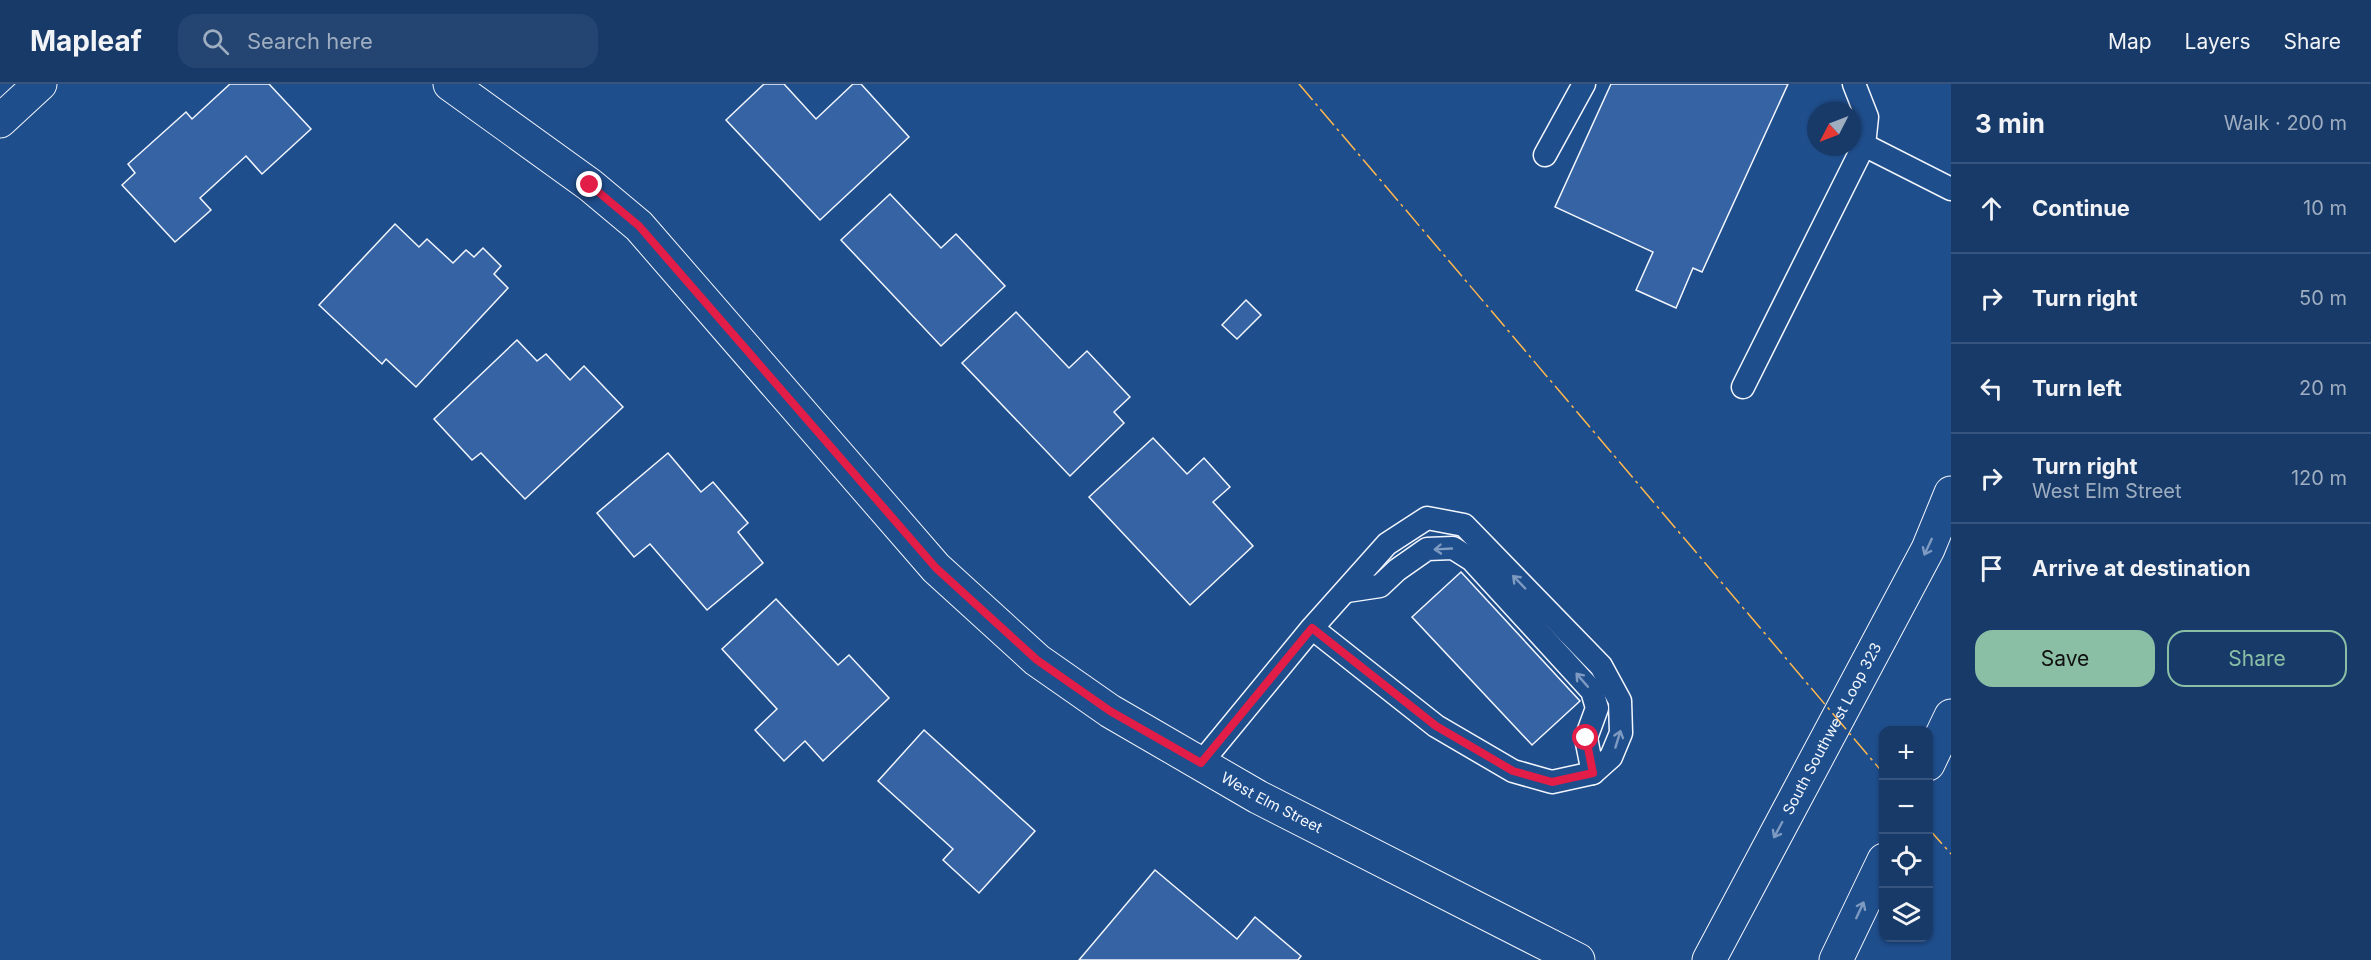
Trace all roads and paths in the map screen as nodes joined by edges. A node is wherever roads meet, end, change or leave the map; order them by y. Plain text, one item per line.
1 (40, 84) edge
2 (450, 84) edge
3 (1584, 84) edge
4 (1854, 84) edge
5 (0, 122) edge
6 (1864, 145) junction
7 (1545, 155) dead end
8 (1951, 189) edge
9 (1743, 387) dead end
10 (1951, 493) edge
11 (1347, 591) junction
12 (1312, 628) junction
13 (1951, 716) edge
14 (1933, 755) edge
15 (1201, 763) junction
16 (1593, 773) junction
17 (1879, 870) edge
18 (1578, 960) edge
19 (1708, 960) edge
20 (1836, 960) edge

1 - 5 main road
2 - 15 main road, West Elm Street
3 - 7 lane
4 - 6 lane
6 - 8 lane
6 - 9 lane
10 -> 19 main road, South Southwest Loop 323
11 - 12 lane
16 -> 11 lane
16 -> 11 lane
12 - 15 lane
12 - 16 lane
13 - 14 main road
15 - 18 main road, West Elm Street
20 -> 17 main road

